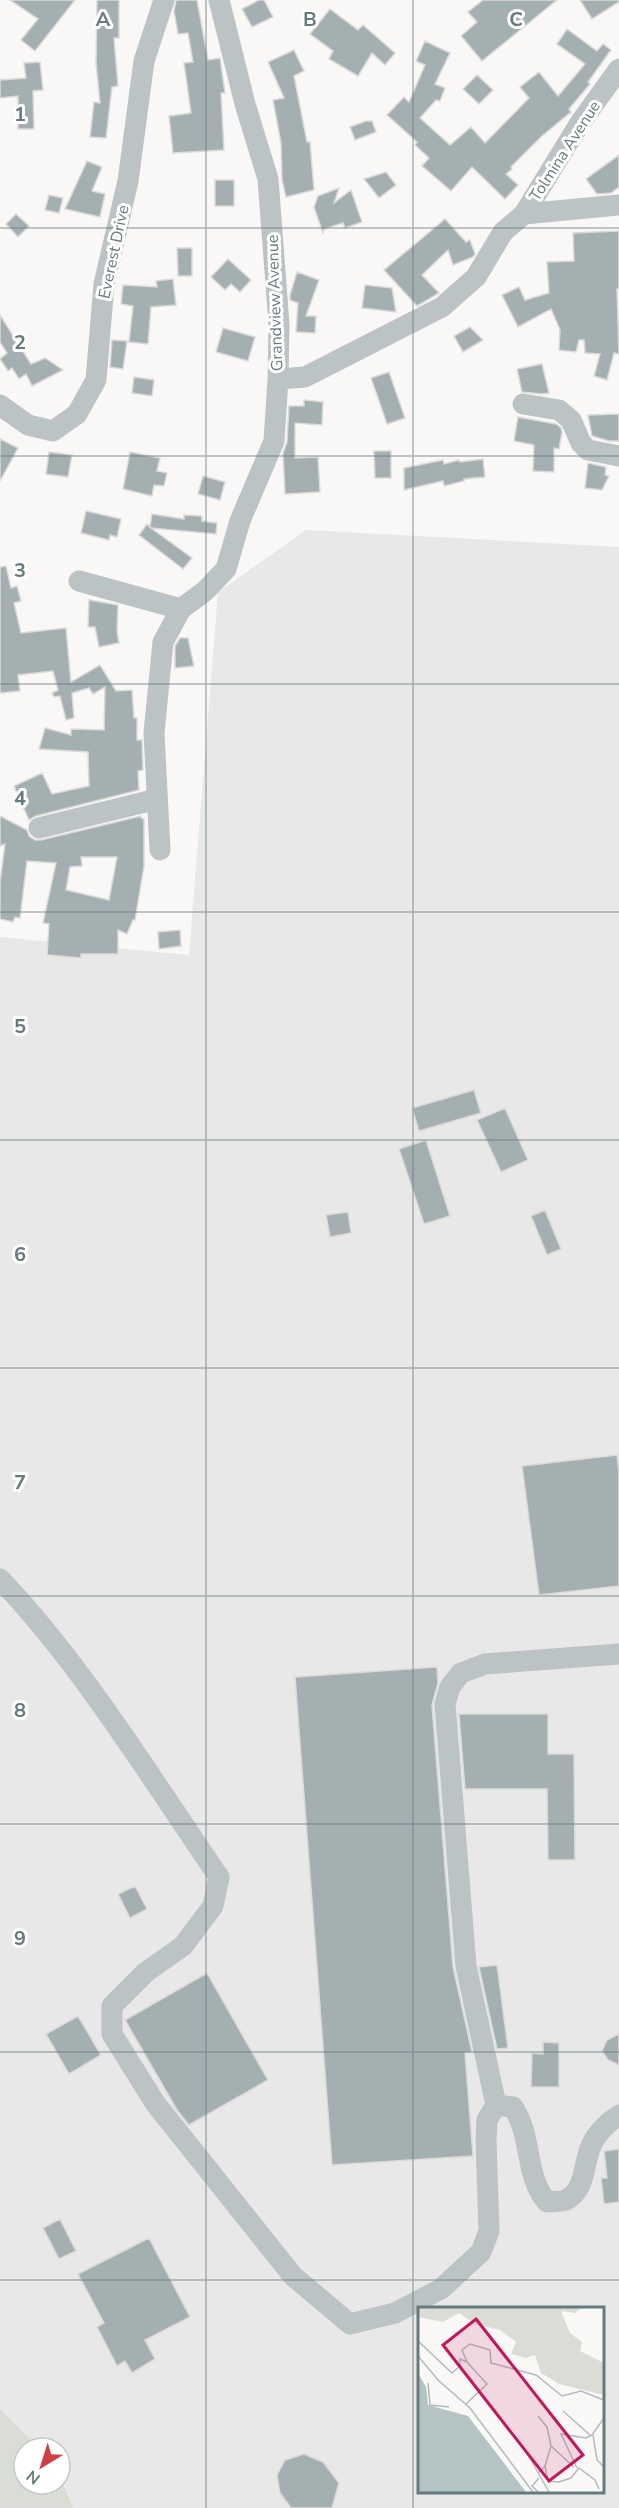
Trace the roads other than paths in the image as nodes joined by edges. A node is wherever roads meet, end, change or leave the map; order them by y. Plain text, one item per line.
1 (164, 0) edge
2 (219, 0) edge
3 (619, 69) edge
4 (619, 206) edge
5 (524, 214) junction
6 (278, 379) junction
7 (523, 404) dead end
8 (0, 405) edge
9 (619, 456) edge
10 (79, 581) dead end
11 (181, 609) junction
12 (157, 799) junction
13 (39, 828) dead end
14 (160, 850) dead end
15 (0, 1579) edge
16 (619, 1654) edge
17 (496, 2105) junction
18 (619, 2115) edge

1 - 8 street, Everest Drive
2 - 6 street, Grandview Avenue
3 - 5 street, Tolmina Avenue
4 - 5 street, Tolmina Avenue
5 - 6 street, Grandview Avenue
6 - 11 street
7 - 9 street
10 - 11 street
11 - 12 street
12 - 13 street
12 - 14 street
15 - 17 street
16 - 17 street
17 - 18 street

